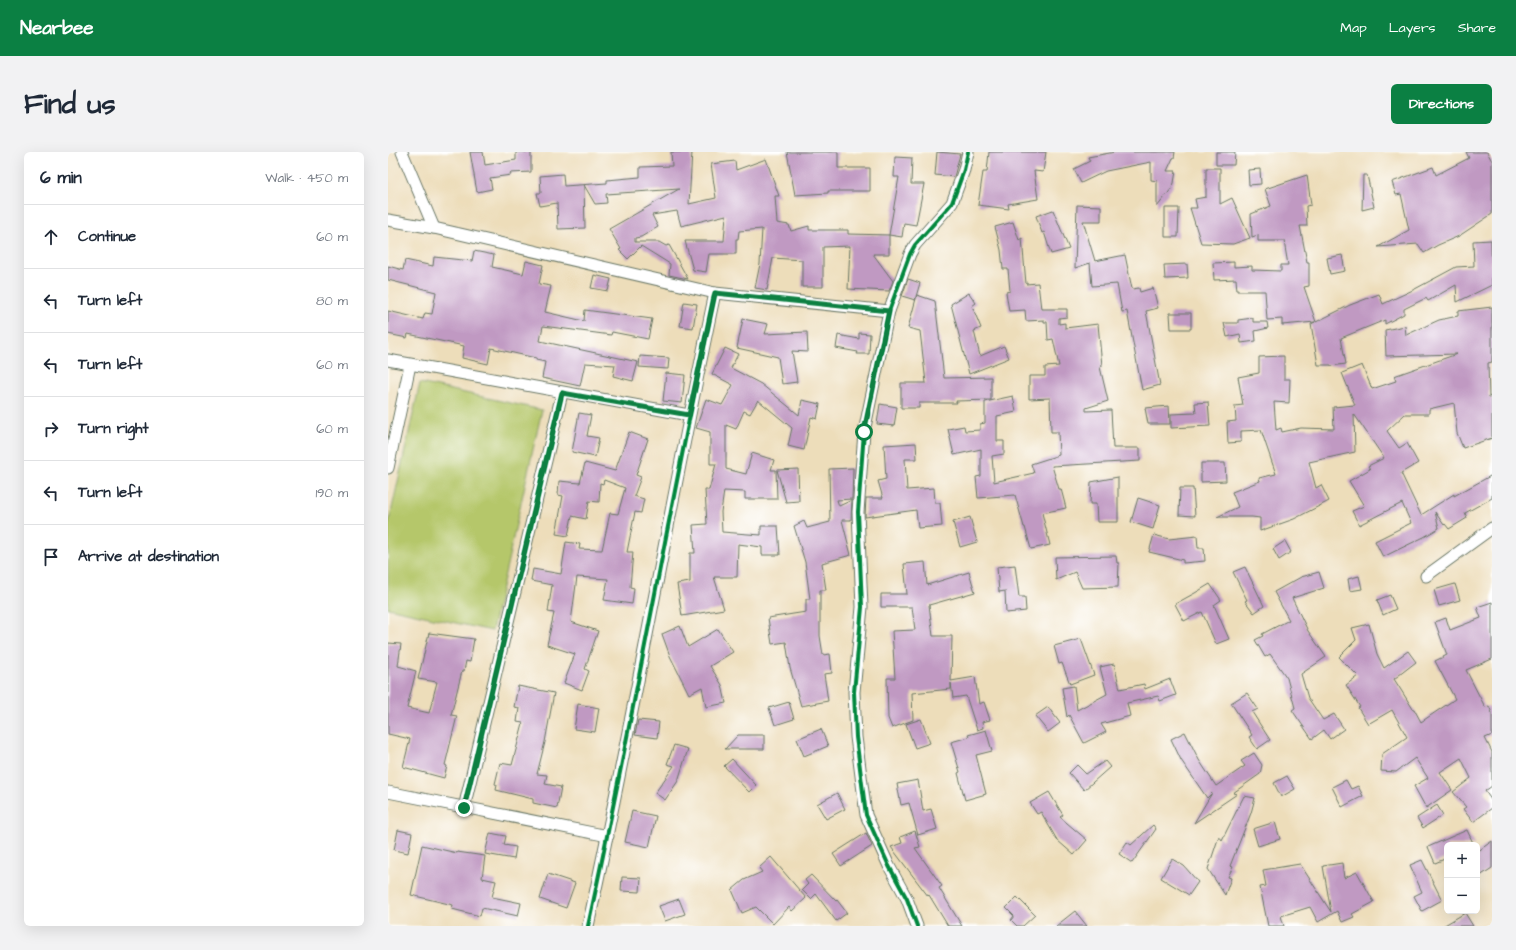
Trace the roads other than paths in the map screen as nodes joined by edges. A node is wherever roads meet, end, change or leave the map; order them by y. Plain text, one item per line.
1 (402, 152) edge
2 (968, 152) edge
3 (388, 220) edge
4 (434, 228) junction
5 (715, 293) junction
6 (889, 311) junction
7 (388, 360) edge
8 (410, 365) junction
9 (562, 393) junction
10 (689, 415) junction
11 (388, 468) edge
12 (1492, 528) edge
13 (1426, 576) dead end
14 (388, 792) edge
15 (464, 808) junction
16 (608, 836) junction
17 (588, 926) edge
18 (917, 926) edge

1 - 4 street
2 - 6 street
3 - 4 street
4 - 5 street
5 - 6 street
5 - 10 street
6 - 18 street
7 - 8 street
8 - 9 street
8 - 11 street
9 - 10 street
9 - 15 street
10 - 16 street
12 - 13 street
14 - 15 street
15 - 16 street
16 - 17 street

